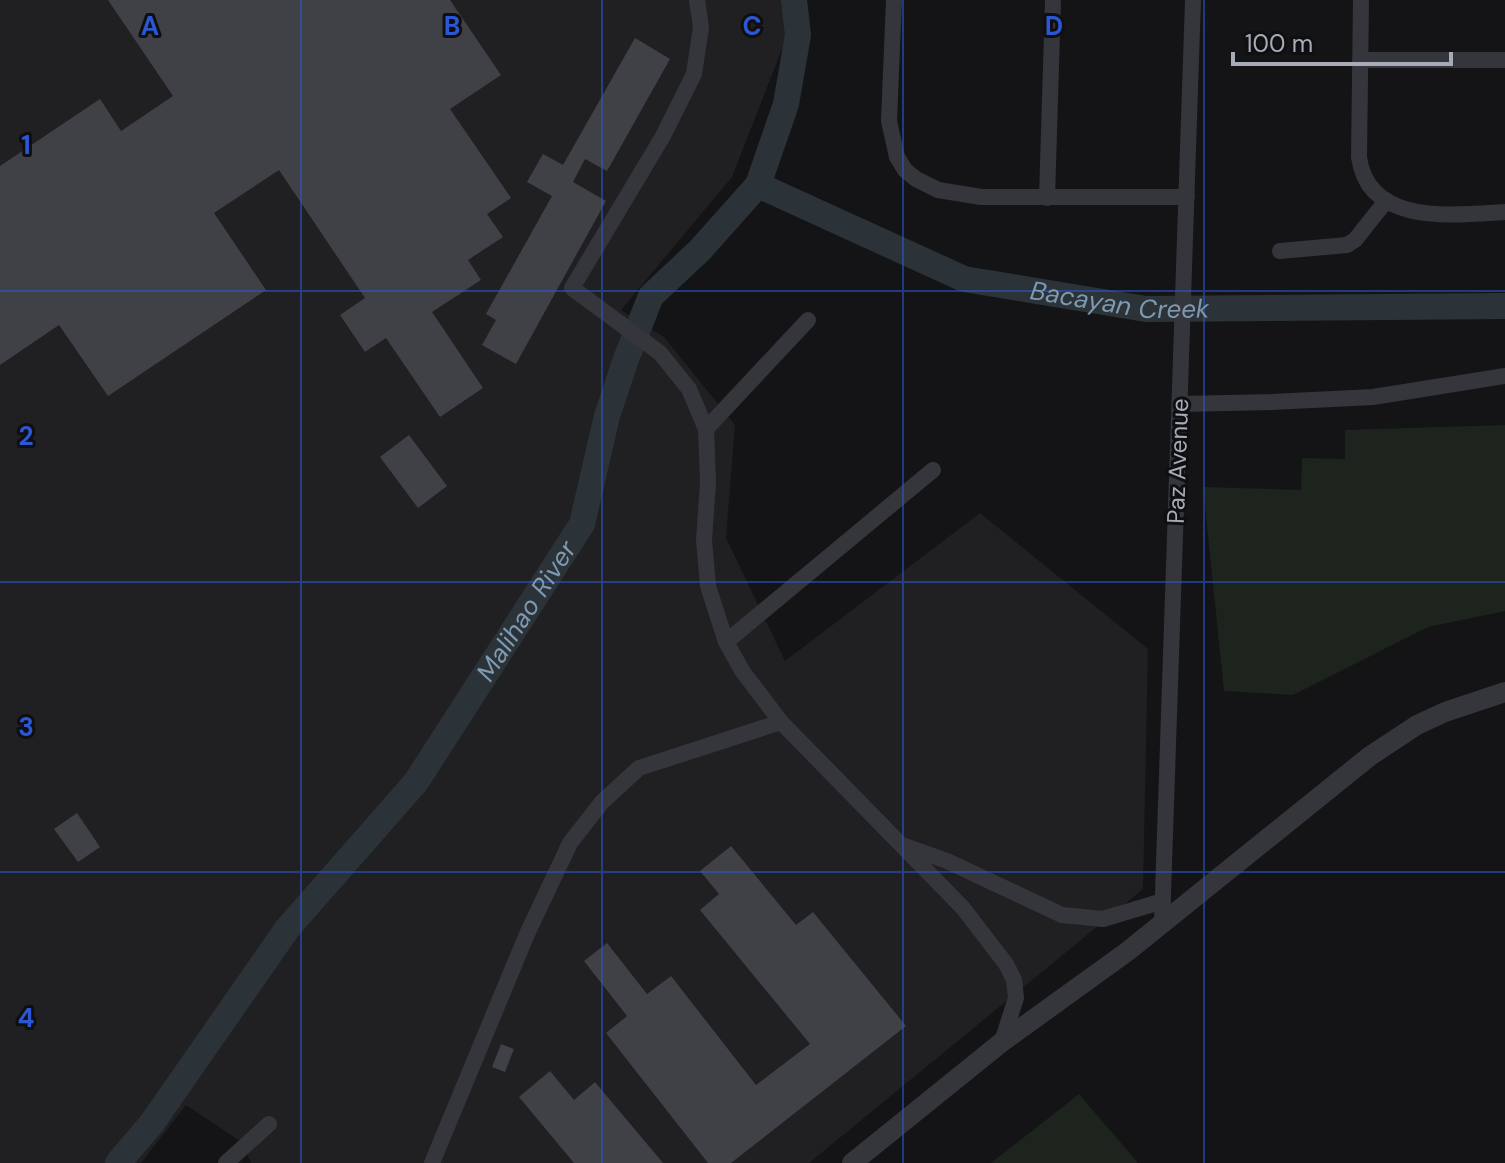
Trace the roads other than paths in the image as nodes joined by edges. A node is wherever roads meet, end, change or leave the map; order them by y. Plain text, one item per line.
1 (697, 0) edge
2 (894, 0) edge
3 (1053, 0) edge
4 (1193, 0) edge
5 (1361, 0) edge
6 (1360, 60) junction
7 (1505, 60) edge
8 (1187, 197) junction
9 (1047, 198) junction
10 (1386, 201) junction
11 (1505, 212) edge
12 (1280, 251) dead end
13 (808, 320) dead end
14 (1505, 376) edge
15 (1180, 404) junction
16 (706, 429) junction
17 (933, 470) dead end
18 (726, 642) junction
19 (1505, 692) edge
20 (781, 722) junction
21 (897, 843) junction
22 (1163, 901) junction
23 (1162, 923) junction
24 (1002, 1042) junction
25 (269, 1124) dead end
26 (226, 1163) edge
27 (432, 1163) edge
28 (852, 1163) edge

1 - 16 street
2 - 9 street
3 - 9 street
4 - 8 street, Paz Avenue
5 - 6 street
6 - 7 street
6 - 10 street
8 - 9 street
8 - 15 street, Paz Avenue
10 - 11 street
10 - 12 street
13 - 16 street
14 - 15 street
15 - 22 street, Paz Avenue
16 - 18 street
17 - 18 street
18 - 20 street
19 - 23 street
20 - 21 street
20 - 27 street
21 - 22 street
21 - 24 street
22 - 23 street, Paz Avenue
23 - 24 street
24 - 28 street
25 - 26 street

